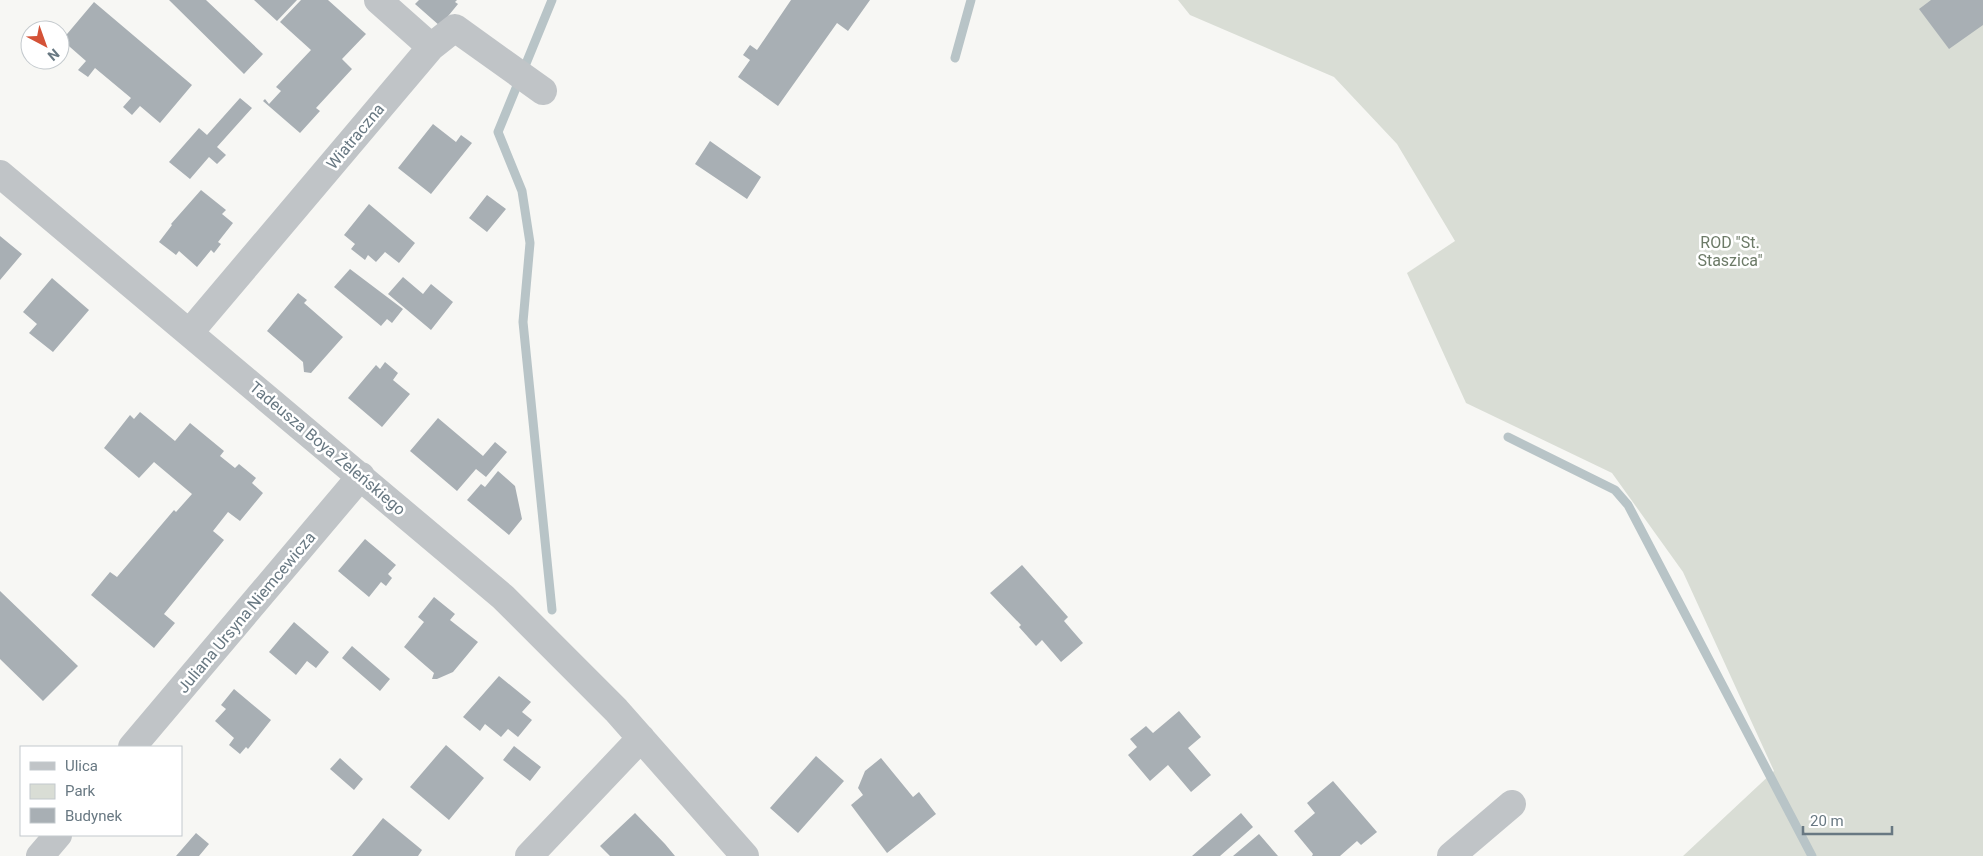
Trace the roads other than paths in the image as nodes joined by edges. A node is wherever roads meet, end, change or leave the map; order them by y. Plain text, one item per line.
1 (378, 0) edge
2 (431, 47) junction
3 (543, 91) dead end
4 (0, 174) edge
5 (190, 332) junction
6 (361, 476) junction
7 (641, 738) junction
8 (133, 746) edge
9 (1512, 804) dead end
10 (57, 836) edge
11 (40, 856) edge
12 (528, 856) edge
13 (745, 856) edge
14 (1451, 856) edge

1 - 2 street
2 - 3 street, Wiatraczna
2 - 5 street, Wiatraczna
4 - 5 street, Tadeusza Boya Żeleńskiego
5 - 6 street, Tadeusza Boya Żeleńskiego
6 - 7 street, Tadeusza Boya Żeleńskiego
6 - 8 street, Juliana Ursyna Niemcewicza
7 - 12 street
7 - 13 street, Tadeusza Boya Żeleńskiego
9 - 14 street
10 - 11 street

